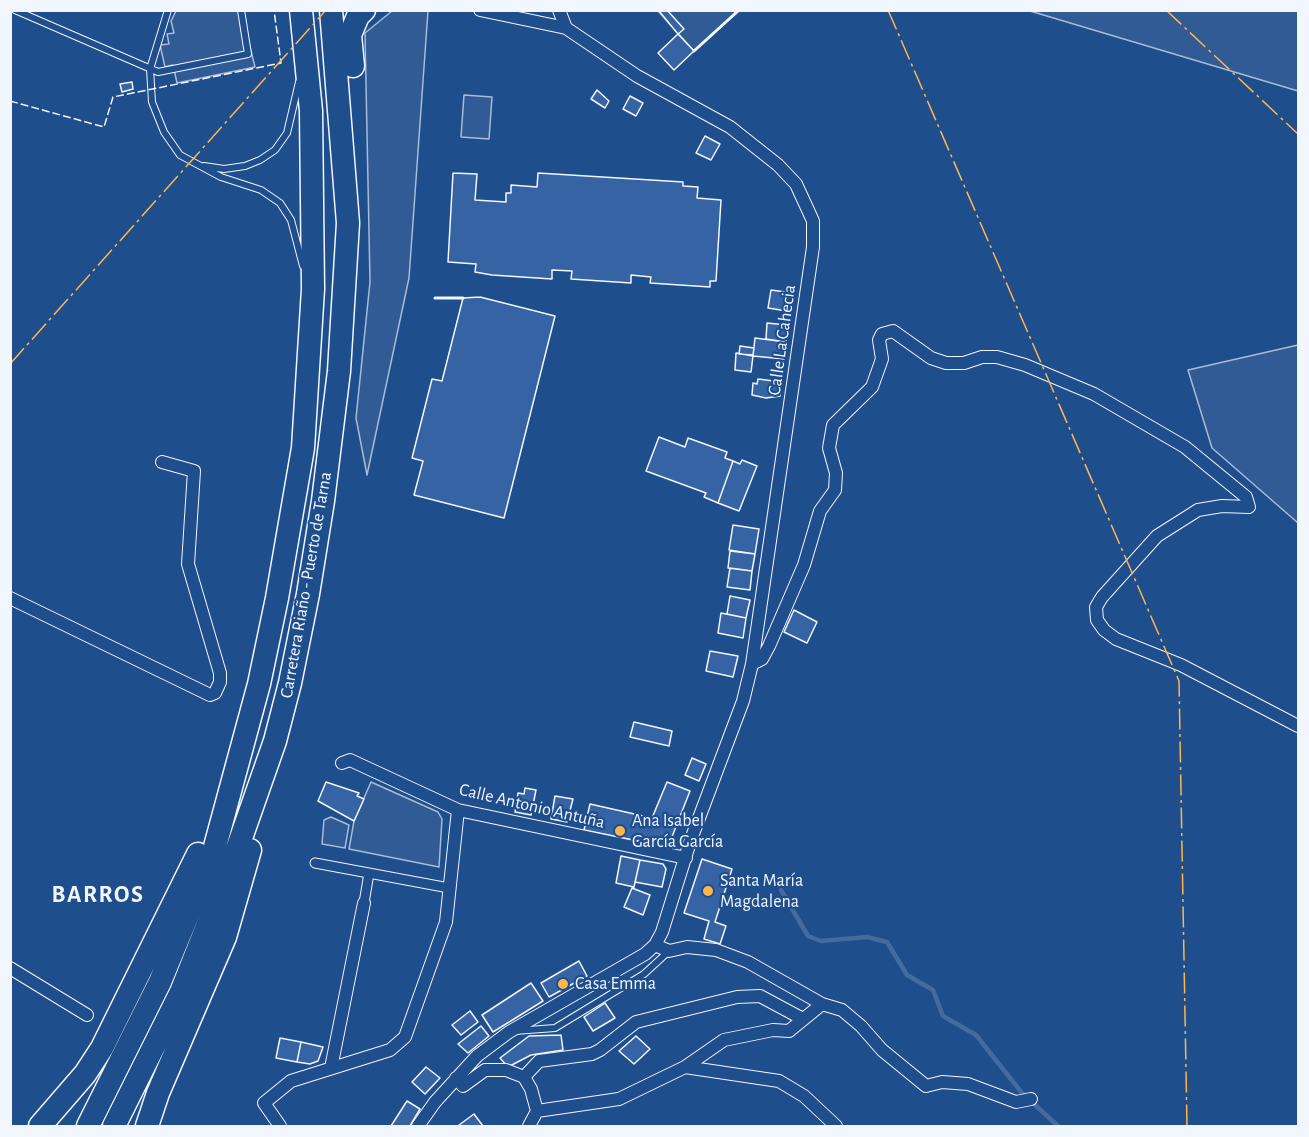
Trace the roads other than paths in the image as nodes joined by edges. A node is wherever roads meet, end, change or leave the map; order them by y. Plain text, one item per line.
1 (15, 10) edge
2 (168, 10) edge
3 (241, 10) edge
4 (300, 10) edge
5 (331, 10) edge
6 (364, 10) edge
7 (480, 10) edge
8 (559, 10) edge
9 (566, 28) junction
10 (306, 52) junction
11 (150, 69) junction
12 (199, 165) junction
13 (348, 223) junction
14 (313, 305) junction
15 (162, 462) dead end
16 (10, 598) edge
17 (752, 664) junction
18 (1299, 726) edge
19 (275, 741) junction
20 (243, 745) junction
21 (342, 763) dead end
22 (458, 810) junction
23 (686, 858) junction
24 (315, 863) dead end
25 (369, 873) junction
26 (449, 888) junction
27 (364, 903) joint
28 (655, 945) junction
29 (669, 951) junction
30 (10, 968) edge
31 (822, 1004) junction
32 (87, 1015) dead end
33 (803, 1019) junction
34 (509, 1032) junction
35 (685, 1067) junction
36 (331, 1068) junction
37 (524, 1077) junction
38 (456, 1078) junction
39 (1028, 1100) dead end
40 (537, 1111) junction
41 (40, 1126) edge
42 (88, 1126) edge
43 (114, 1126) edge
44 (147, 1126) edge
45 (280, 1126) edge
46 (418, 1126) edge
47 (529, 1126) edge
48 (837, 1126) edge

1 - 11 lane
2 - 11 lane
3 - 11 lane
4 - 10 highway, Carretera Riaño - Puerto de Tarna
5 - 13 highway, Carretera Riaño - Puerto de Tarna
6 - 13 highway
7 - 9 street, Calle La Cahecia
8 - 9 street
9 - 17 street, Calle La Cahecia
10 - 12 lane
10 - 14 highway, Carretera Riaño - Puerto de Tarna
11 - 12 lane
12 - 14 lane
13 - 19 highway, Carretera Riaño - Puerto de Tarna
14 - 20 highway, Carretera Riaño - Puerto de Tarna
15 - 16 street
17 - 18 street
17 - 23 street, Calle La Cahecia
19 - 43 highway, Carretera Riaño - Puerto de Tarna
19 - 44 highway
20 - 41 highway
20 - 42 highway, Carretera Riaño - Puerto de Tarna
21 - 22 street, Calle Antonio Antuña
22 - 23 street, Calle Antonio Antuña
22 - 26 street
23 - 28 street, Calle La Cahecia
24 - 25 street
25 - 26 street
25 - 27 street
26 - 36 street
27 - 36 street
28 - 29 street
28 - 34 street
29 - 31 street
29 - 34 lane
30 - 32 street
31 - 33 street
31 - 39 street
33 - 35 street
33 - 37 street
34 - 38 street
35 - 40 street
35 - 48 street
36 - 45 street
37 - 38 street
37 - 40 street
38 - 46 street
40 - 47 street

